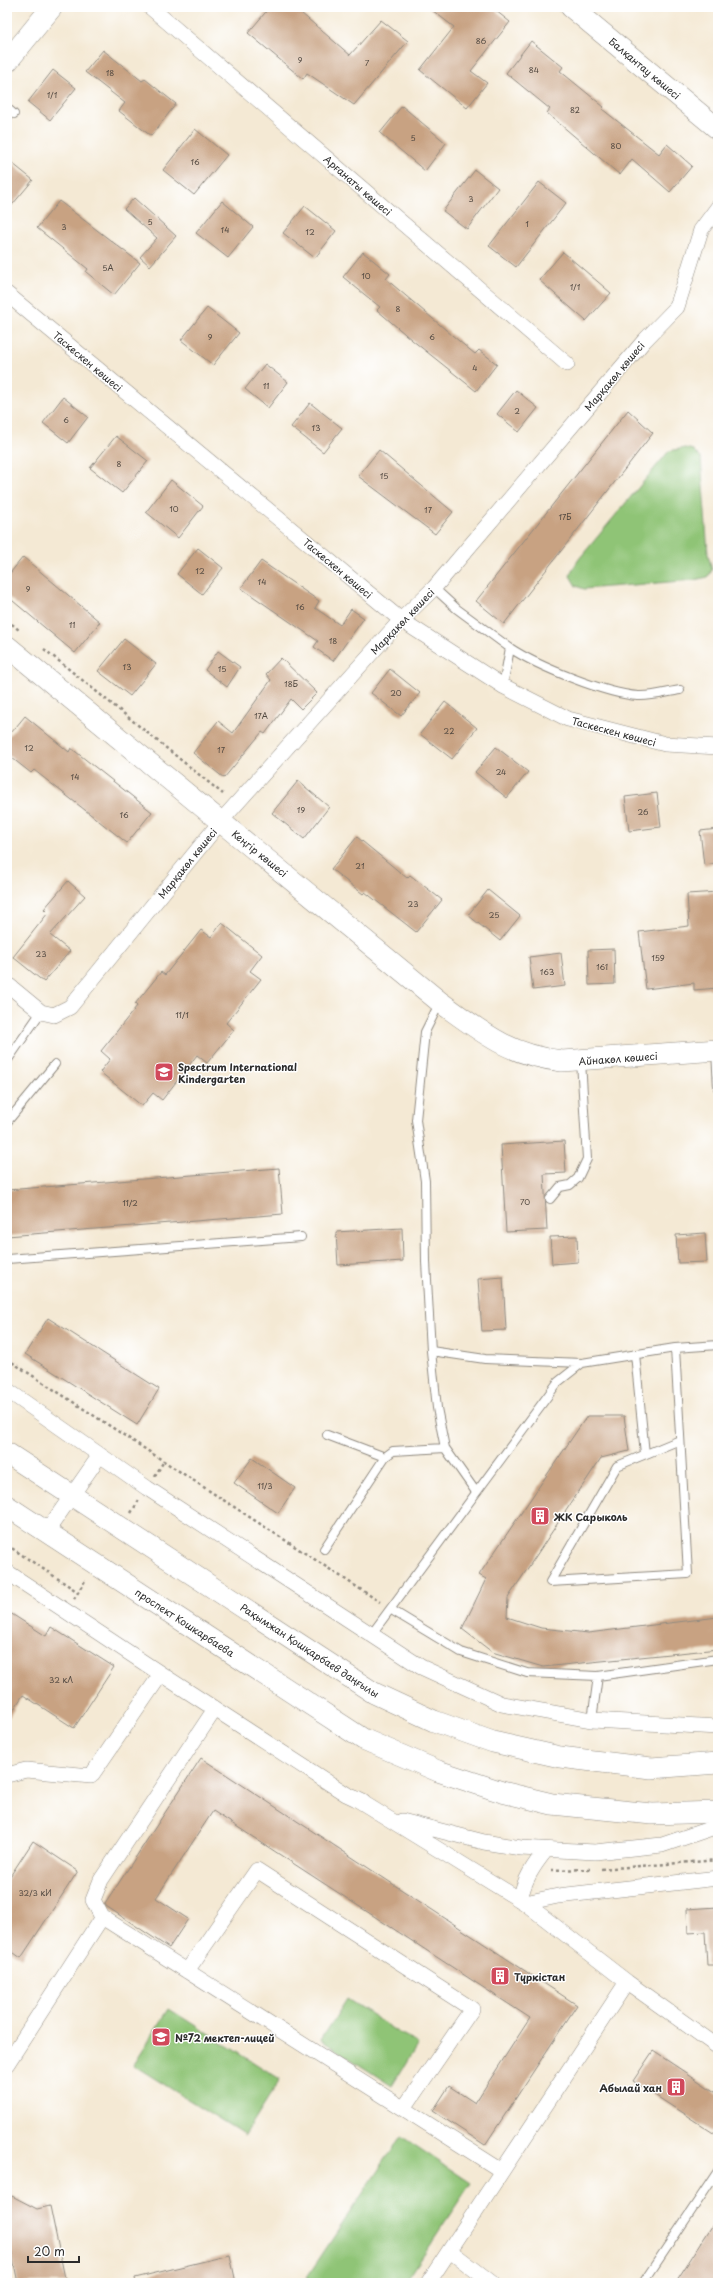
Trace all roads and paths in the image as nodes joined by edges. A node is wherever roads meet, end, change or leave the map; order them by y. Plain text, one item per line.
1 (52, 7) edge
2 (150, 7) edge
3 (571, 7) edge
4 (7, 62) edge
5 (7, 108) edge
6 (14, 114) dead end
7 (718, 129) edge
8 (718, 207) edge
9 (7, 294) edge
10 (566, 364) dead end
11 (434, 588) junction
12 (7, 620) edge
13 (401, 620) junction
14 (26, 635) dead end
15 (38, 645) dead end
16 (7, 646) edge
17 (510, 648) junction
18 (503, 686) junction
19 (680, 690) dead end
20 (718, 747) edge
21 (236, 804) junction
22 (221, 822) junction
23 (7, 984) edge
24 (440, 1002) junction
25 (48, 1014) junction
26 (717, 1050) edge
27 (519, 1053) joint
28 (7, 1061) edge
29 (581, 1061) junction
30 (55, 1064) dead end
31 (718, 1088) edge
32 (7, 1122) edge
33 (550, 1199) dead end
34 (301, 1237) dead end
35 (7, 1259) edge
36 (718, 1345) edge
37 (675, 1348) junction
38 (431, 1351) junction
39 (635, 1354) junction
40 (7, 1359) edge
41 (582, 1363) junction
42 (7, 1390) edge
43 (327, 1435) dead end
44 (680, 1440) junction
45 (445, 1448) junction
46 (7, 1453) edge
47 (645, 1454) junction
48 (100, 1455) junction
49 (385, 1457) junction
50 (476, 1492) junction
51 (72, 1495) junction
52 (7, 1506) edge
53 (47, 1531) junction
54 (7, 1545) edge
55 (324, 1549) dead end
56 (96, 1563) junction
57 (7, 1572) edge
58 (78, 1592) junction
59 (390, 1609) junction
60 (67, 1611) junction
61 (371, 1635) junction
62 (718, 1659) edge
63 (161, 1674) junction
64 (598, 1676) junction
65 (215, 1709) junction
66 (592, 1720) junction
67 (718, 1727) edge
68 (718, 1763) edge
69 (7, 1774) edge
70 (355, 1798) junction
71 (718, 1812) edge
72 (718, 1826) edge
73 (546, 1850) junction
74 (718, 1860) edge
75 (591, 1869) dead end
76 (599, 1869) dead end
77 (530, 1871) junction
78 (718, 1878) edge
79 (523, 1902) junction
80 (102, 1917) junction
81 (187, 1971) junction
82 (627, 1982) junction
83 (718, 2047) edge
84 (7, 2064) edge
85 (404, 2108) junction
86 (718, 2170) edge
87 (502, 2172) junction
88 (450, 2251) junction
89 (488, 2282) edge
90 (428, 2283) edge
91 (644, 2283) edge

1 - 4 main road
2 - 10 street, Арғанаты көшесі
3 - 7 main road, Балқантау көшесі
5 - 6 lane
8 - 11 street, Марқакөл көшесі
9 - 13 street, Таскескен көшесі
11 - 13 street, Марқакөл көшесі
11 - 17 lane
12 - 14 path
13 - 18 street, Таскескен көшесі
13 - 21 street, Марқакөл көшесі
15 - 21 path
16 - 22 main road, Кеңгір көшесі
17 - 18 lane
17 - 19 lane
18 - 20 street, Таскескен көшесі
21 - 22 street, Марқакөл көшесі
22 - 24 main road, Кеңгір көшесі
22 - 25 street, Марқакөл көшесі
23 - 25 street
24 - 27 main road, Кеңгір көшесі
24 - 38 lane
25 - 28 lane
26 - 29 main road, Айнакөл көшесі
26 - 31 lane
27 - 29 main road, Айнакөл көшесі
29 - 33 lane
30 - 32 lane
34 - 35 lane
36 - 37 lane
37 - 39 lane
37 - 44 lane
38 - 41 lane
38 - 45 lane
39 - 41 lane
39 - 47 lane
40 - 59 path
41 - 50 lane
42 - 48 street
43 - 49 lane
44 - 47 lane
44 - 47 lane
45 - 49 lane
45 - 50 lane
46 - 51 main road, Рақымжан Қошқарбаев даңғылы
48 - 51 street
48 - 61 street
49 - 55 lane
50 - 59 lane
51 - 53 street
51 - 68 main road, Рақымжан Қошқарбаев даңғылы
52 - 53 main road, проспект Кошкарбаева
53 - 56 main road, проспект Кошкарбаева
54 - 58 path
56 - 58 path
56 - 71 main road, проспект Кошкарбаева
57 - 60 street
58 - 60 path
59 - 61 lane
59 - 64 lane
60 - 63 street
61 - 66 street
62 - 64 lane
63 - 65 street
63 - 69 street
64 - 66 lane
65 - 70 street
65 - 80 street
66 - 67 street
70 - 73 street
70 - 79 street
72 - 73 street
73 - 77 street
74 - 76 path
75 - 77 path
77 - 79 street
78 - 79 street
79 - 82 street
80 - 81 street
80 - 84 street
81 - 85 street
81 - 85 street
82 - 83 street
82 - 87 street
85 - 87 street
86 - 91 lane
87 - 88 street
88 - 89 street
88 - 90 street

